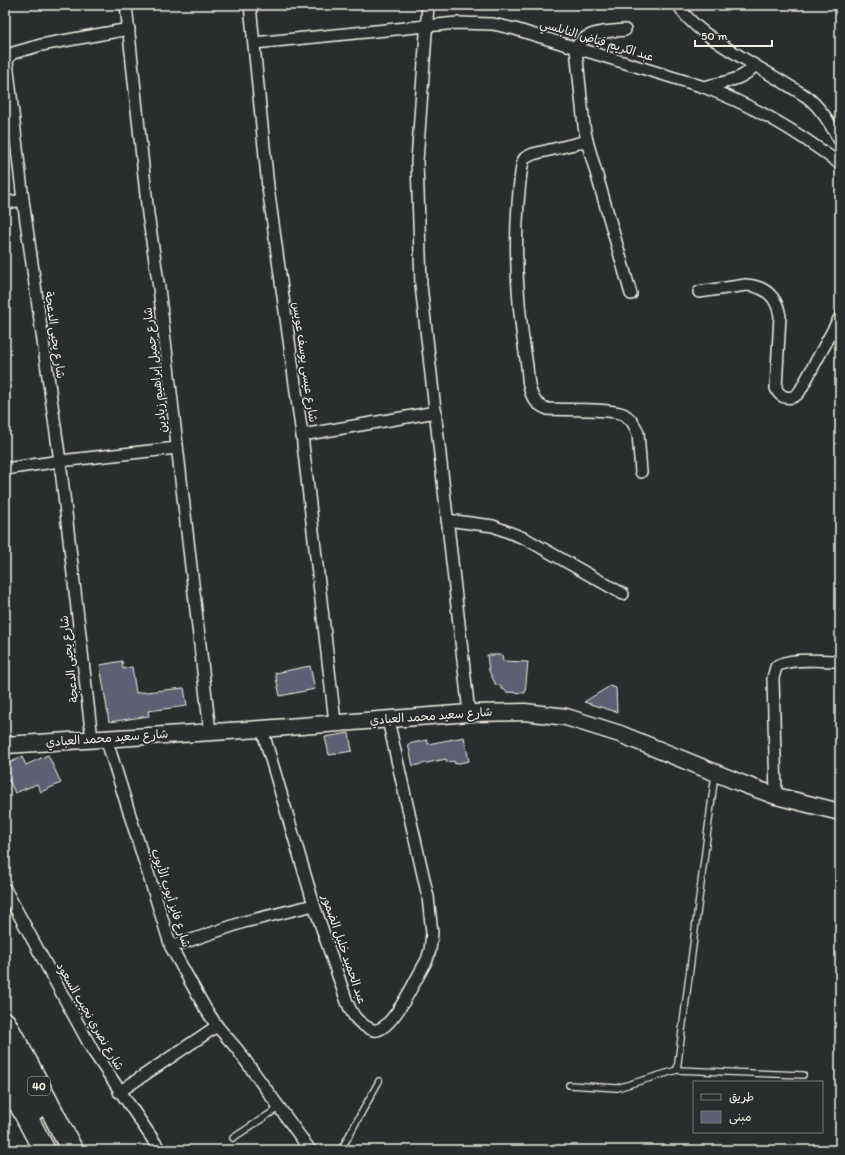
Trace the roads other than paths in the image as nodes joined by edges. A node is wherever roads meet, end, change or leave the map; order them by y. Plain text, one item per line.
1 (126, 5) edge
2 (250, 5) edge
3 (428, 5) edge
4 (680, 5) edge
5 (426, 26) junction
6 (129, 29) junction
7 (625, 30) dead end
8 (254, 43) junction
9 (576, 48) junction
10 (754, 65) junction
11 (704, 87) junction
12 (587, 140) junction
13 (840, 141) edge
14 (840, 164) edge
15 (23, 200) junction
16 (5, 203) edge
17 (699, 292) dead end
18 (631, 294) dead end
19 (840, 317) edge
20 (436, 412) junction
21 (302, 435) junction
22 (177, 448) junction
23 (60, 461) junction
24 (5, 469) edge
25 (641, 472) dead end
26 (447, 520) junction
27 (623, 594) dead end
28 (840, 661) edge
29 (469, 713) junction
30 (388, 720) junction
31 (335, 722) junction
32 (262, 729) junction
33 (210, 732) junction
34 (99, 739) junction
35 (5, 745) edge
36 (715, 772) junction
37 (776, 796) junction
38 (840, 812) edge
39 (5, 889) edge
40 (314, 905) junction
41 (171, 947) junction
42 (5, 1023) edge
43 (217, 1026) junction
44 (5, 1058) edge
45 (677, 1070) junction
46 (5, 1075) edge
47 (803, 1075) dead end
48 (379, 1081) dead end
49 (569, 1085) dead end
50 (119, 1092) junction
51 (280, 1107) junction
52 (233, 1138) dead end
53 (44, 1150) edge
54 (58, 1150) edge
55 (72, 1150) edge
56 (160, 1150) edge
57 (310, 1150) edge
58 (341, 1150) edge

1 - 6 street, شارع جميل إبراهيم زيادين
2 - 8 street, شارع عيسى يوسف عويس
3 - 5 street
4 - 10 street
5 - 8 street, عبد الكريم فياض النابلسي
5 - 9 street, عبد الكريم فياض النابلسي
5 - 20 street
6 - 15 street, شارع يحيى الدعجة
6 - 22 street, شارع جميل إبراهيم زيادين
7 - 9 street
8 - 21 street, شارع عيسى يوسف عويس
9 - 11 street, عبد الكريم فياض النابلسي
9 - 12 street
10 - 11 street
10 - 13 street
11 - 14 street, عبد الكريم فياض النابلسي
12 - 18 street
12 - 25 street
15 - 16 street
15 - 23 street, شارع يحيى الدعجة
17 - 19 street
20 - 21 street
20 - 26 street
21 - 31 street, شارع عيسى يوسف عويس
22 - 23 street
22 - 33 street, شارع جميل إبراهيم زيادين
23 - 24 street
23 - 34 street, شارع يحيى الدعجة
26 - 27 street
26 - 29 street
28 - 37 street
29 - 30 street, شارع سعيد محمد العبادي
29 - 36 street, شارع سعيد محمد العبادي
30 - 31 street, شارع سعيد محمد العبادي
30 - 40 street, عبد الحميد خليل الضمور
31 - 32 street, شارع سعيد محمد العبادي
32 - 33 street, شارع سعيد محمد العبادي
32 - 40 street, عبد الحميد خليل الضمور
33 - 34 street, شارع سعيد محمد العبادي
34 - 35 street, شارع سعيد محمد العبادي
34 - 41 street, شارع فايز أيوب الأيوب
36 - 37 street, شارع سعيد محمد العبادي
36 - 45 lane
37 - 38 street, شارع سعيد محمد العبادي
39 - 50 street, شارع نصري نجيب السعود
40 - 41 street
41 - 43 street, شارع فايز أيوب الأيوب
42 - 55 highway, 40
43 - 50 street
43 - 51 street, شارع فايز أيوب الأيوب
44 - 54 highway, 40
45 - 47 lane
45 - 49 lane
46 - 53 highway
48 - 58 lane
50 - 56 street, شارع نصري نجيب السعود
51 - 52 lane
51 - 57 street, شارع فايز أيوب الأيوب

